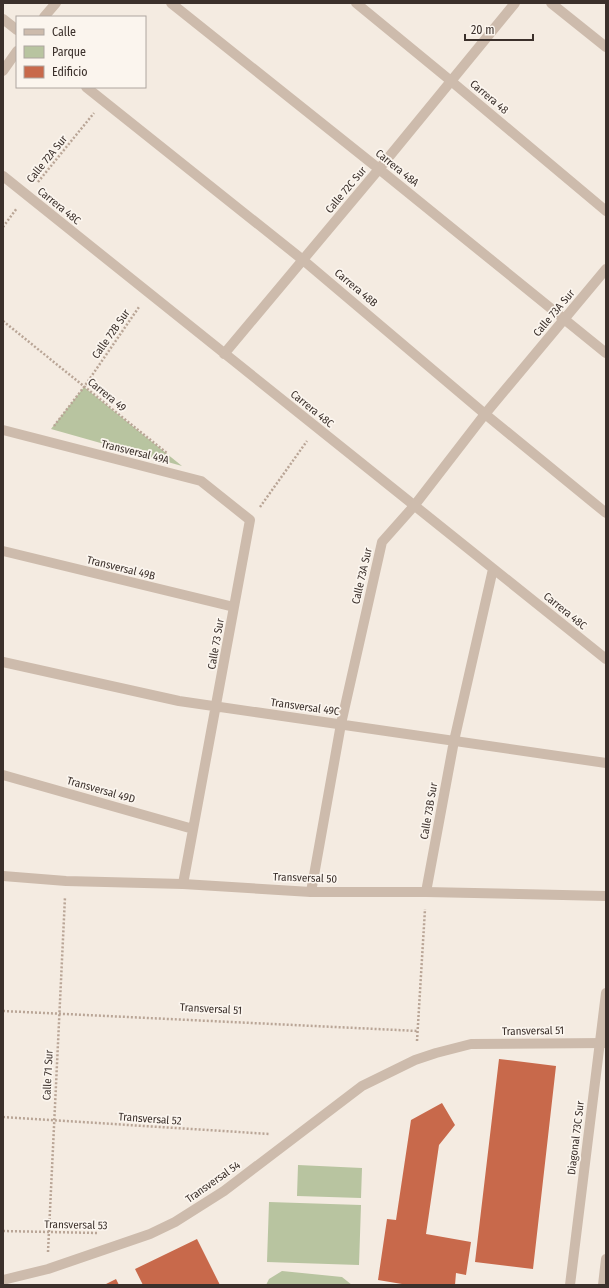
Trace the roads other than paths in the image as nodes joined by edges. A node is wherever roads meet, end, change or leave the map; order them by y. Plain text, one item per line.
1 (56, 3) edge
2 (171, 3) edge
3 (356, 3) edge
4 (515, 3) edge
5 (551, 3) edge
6 (45, 16) edge
7 (3, 19) edge
8 (16, 29) edge
9 (606, 47) edge
10 (16, 52) edge
11 (3, 71) edge
12 (452, 80) junction
13 (87, 88) edge
14 (379, 169) junction
15 (3, 176) edge
16 (606, 211) edge
17 (303, 260) junction
18 (606, 269) edge
19 (565, 320) junction
20 (606, 353) edge
21 (224, 354) junction
22 (485, 414) junction
23 (3, 430) edge
24 (414, 506) junction
25 (606, 513) edge
26 (250, 520) joint
27 (3, 551) edge
28 (493, 569) junction
29 (234, 607) junction
30 (606, 659) edge
31 (3, 662) edge
32 (217, 706) junction
33 (340, 724) junction
34 (454, 741) junction
35 (606, 763) edge
36 (3, 775) edge
37 (193, 829) junction
38 (3, 876) edge
39 (183, 884) junction
40 (311, 892) junction
41 (426, 892) junction
42 (606, 896) edge
43 (606, 993) edge
44 (603, 1043) edge
45 (415, 1060) joint
46 (606, 1259) edge
47 (3, 1280) edge
48 (570, 1285) edge
49 (603, 1285) edge

1 - 6 street
2 - 14 street, Carrera 48A
3 - 12 street, Carrera 48
4 - 12 street, Calle 72C Sur
5 - 9 street
7 - 8 street
10 - 11 street
12 - 14 street, Calle 72C Sur
12 - 16 street, Carrera 48
13 - 17 street, Carrera 48B
14 - 17 street, Calle 72C Sur
14 - 19 street, Carrera 48A
15 - 21 street, Carrera 48C
17 - 21 street, Calle 72C Sur
17 - 22 street, Carrera 48B
18 - 19 street, Calle 73A Sur
19 - 20 street, Carrera 48A
19 - 22 street, Calle 73A Sur
21 - 24 street, Carrera 48C
22 - 24 street, Calle 73A Sur
22 - 25 street, Carrera 48B
23 - 26 street, Transversal 49A
24 - 28 street, Carrera 48C
24 - 33 street, Calle 73A Sur
26 - 29 street, Calle 73 Sur
27 - 29 street, Transversal 49B
28 - 30 street, Carrera 48C
28 - 34 street, Calle 73B Sur
29 - 32 street, Calle 73 Sur
31 - 32 street, Transversal 49C
32 - 33 street, Transversal 49C
32 - 37 street, Calle 73 Sur
33 - 34 street, Transversal 49C
33 - 40 street, Calle 73A Sur
34 - 35 street, Transversal 49C
34 - 41 street, Calle 73B Sur
36 - 37 street, Transversal 49D
37 - 39 street, Calle 73 Sur
38 - 39 street, Transversal 50
39 - 40 street, Transversal 50
40 - 41 street, Transversal 50
41 - 42 street, Transversal 50
43 - 44 street, Diagonal 73C Sur
44 - 45 street, Transversal 51
44 - 48 street, Diagonal 73C Sur
45 - 47 street, Transversal 54
46 - 49 street

